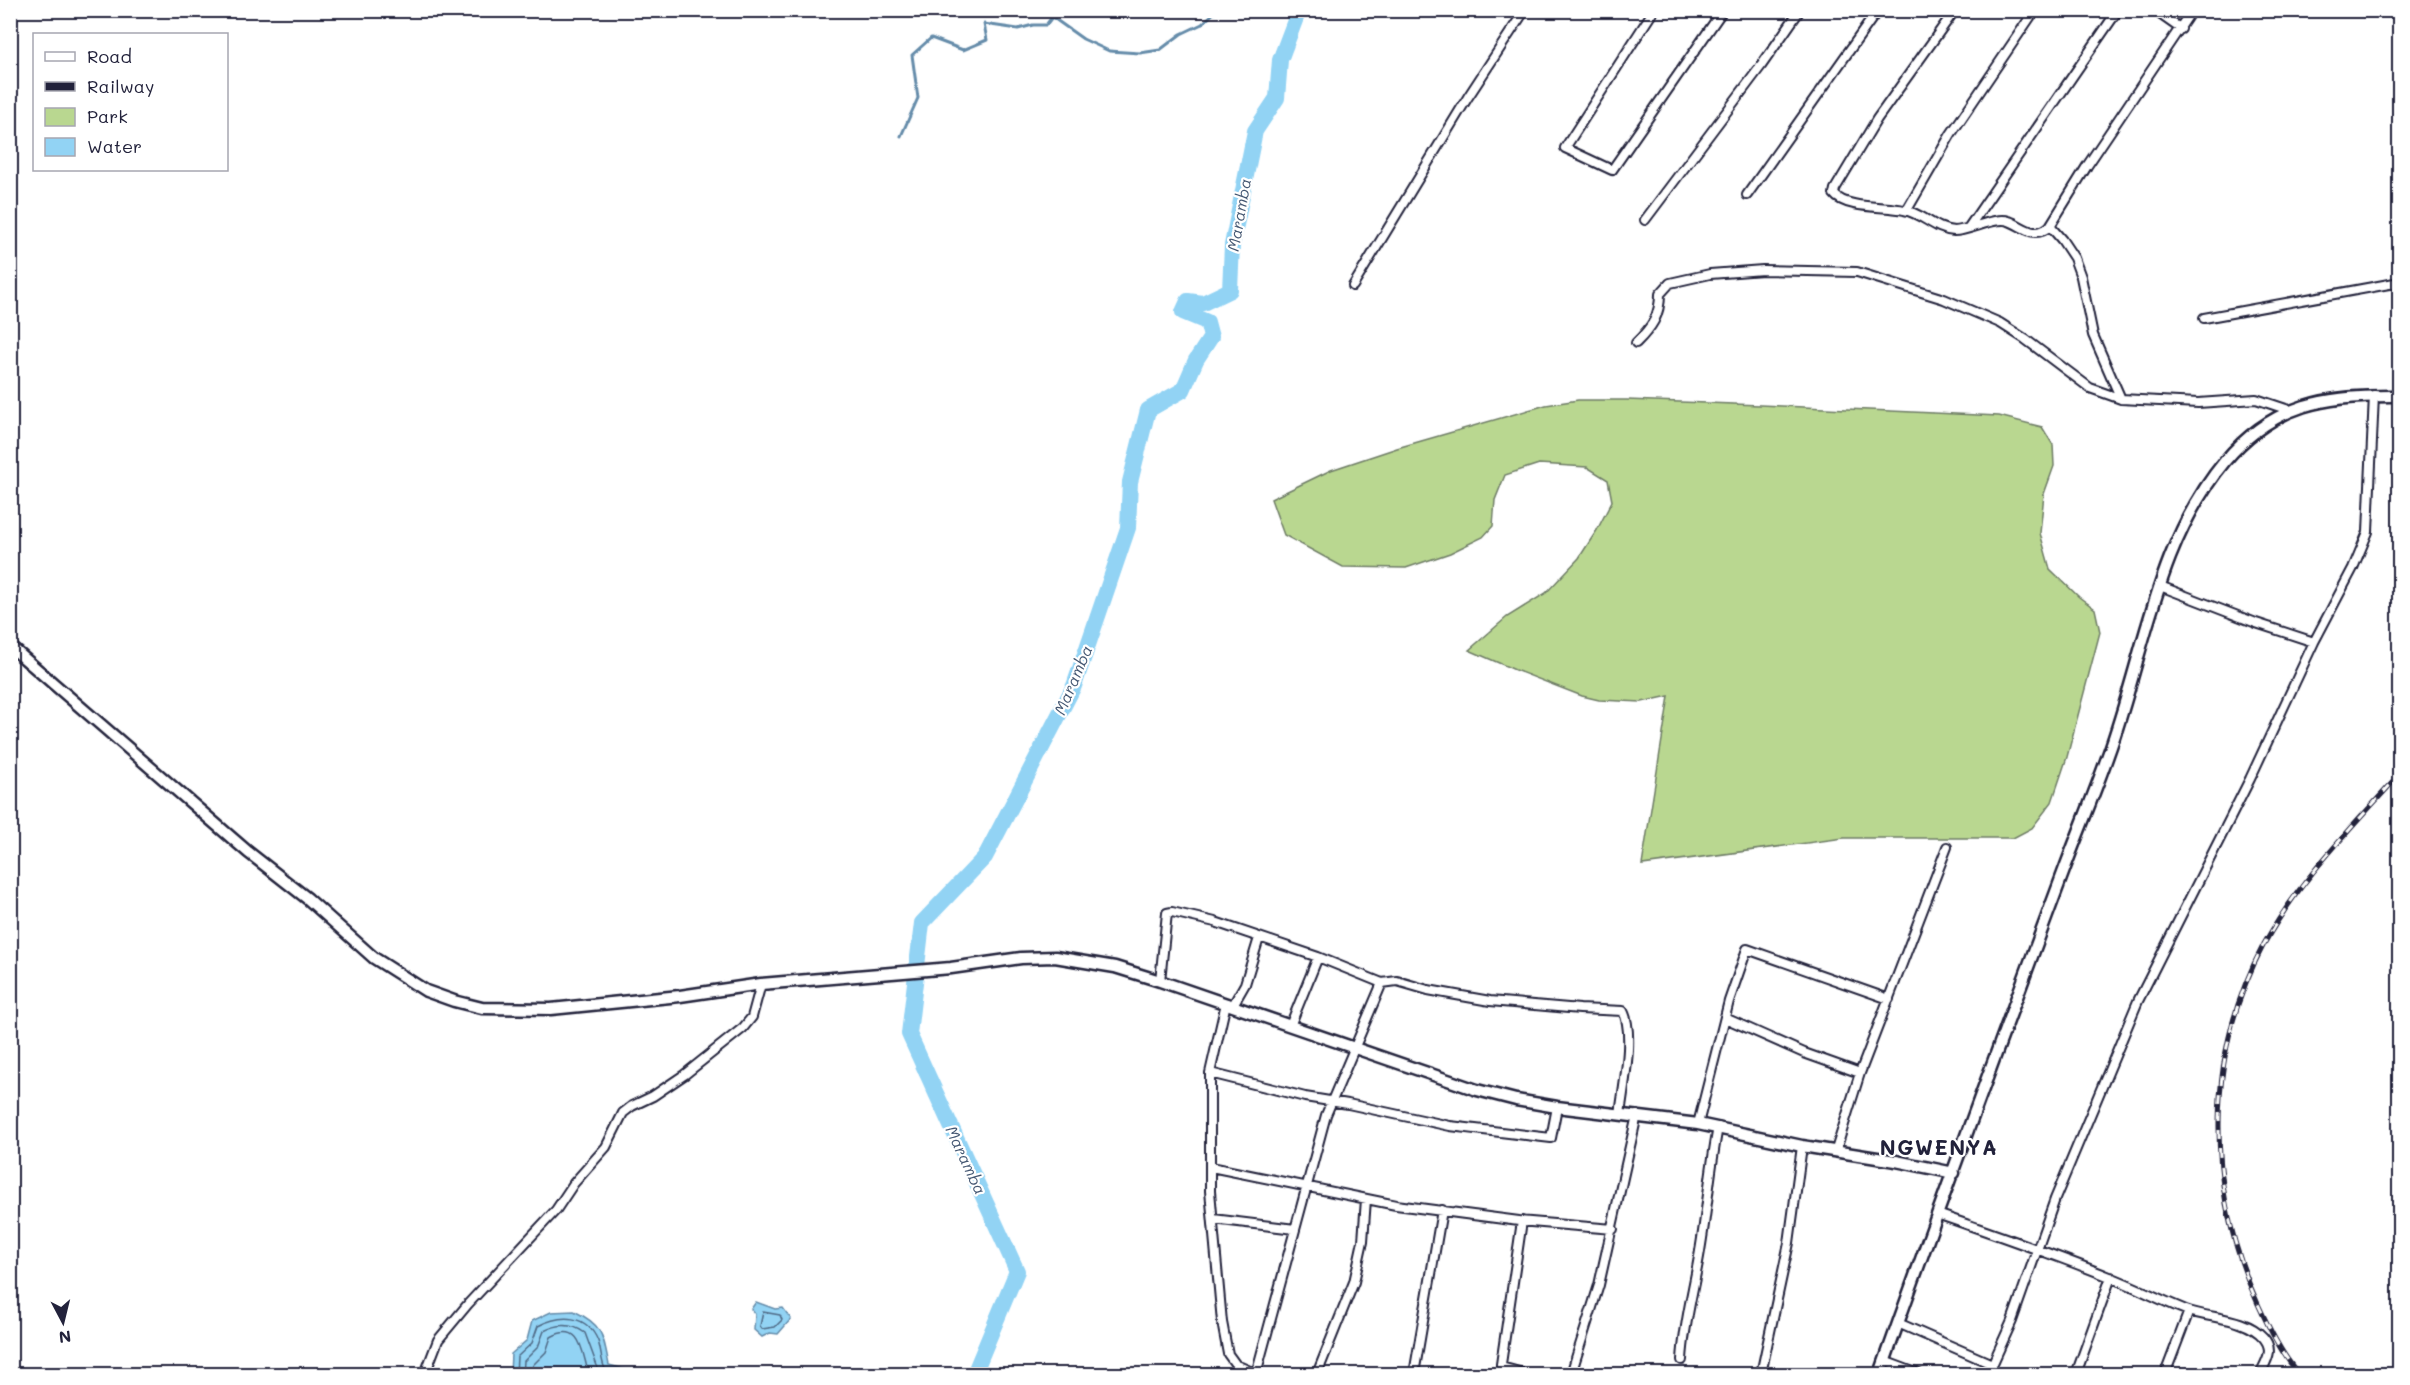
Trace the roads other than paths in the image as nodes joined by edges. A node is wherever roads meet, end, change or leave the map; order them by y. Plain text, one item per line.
1 (1525, 10) edge
2 (1654, 10) edge
3 (1723, 10) edge
4 (1800, 10) edge
5 (1878, 10) edge
6 (1955, 10) edge
7 (2035, 10) edge
8 (2118, 10) edge
9 (2154, 10) edge
10 (2192, 10) edge
11 (2181, 29) junction
12 (1747, 195) dead end
13 (1907, 210) junction
14 (1645, 220) dead end
15 (2050, 226) junction
16 (1969, 227) junction
17 (2400, 282) edge
18 (1353, 286) dead end
19 (2205, 318) dead end
20 (1636, 343) dead end
21 (2374, 395) junction
22 (2400, 396) edge
23 (2121, 399) junction
24 (2289, 410) junction
25 (2160, 586) junction
26 (2314, 642) junction
27 (10, 646) edge
28 (1947, 847) dead end
29 (1259, 938) junction
30 (1318, 957) junction
31 (1160, 981) junction
32 (1382, 983) junction
33 (760, 984) junction
34 (1889, 999) junction
35 (1230, 1004) junction
36 (1725, 1018) junction
37 (1290, 1026) junction
38 (1353, 1047) junction
39 (1210, 1073) junction
40 (1860, 1073) junction
41 (1331, 1101) junction
42 (1557, 1107) junction
43 (1620, 1114) junction
44 (1637, 1115) junction
45 (1698, 1124) junction
46 (1718, 1127) junction
47 (1802, 1146) junction
48 (1836, 1150) junction
49 (1211, 1167) junction
50 (1954, 1173) junction
51 (1306, 1188) junction
52 (1366, 1199) junction
53 (1442, 1210) junction
54 (1937, 1214) junction
55 (1213, 1219) junction
56 (1522, 1221) junction
57 (1295, 1229) junction
58 (1612, 1229) junction
59 (2037, 1249) junction
60 (2111, 1277) junction
61 (2188, 1311) junction
62 (1898, 1323) junction
63 (1682, 1360) dead end
64 (1884, 1361) junction
65 (1992, 1364) junction
66 (425, 1374) edge
67 (1257, 1374) edge
68 (1317, 1374) edge
69 (1414, 1374) edge
70 (1527, 1374) edge
71 (1571, 1374) edge
72 (1761, 1374) edge
73 (1880, 1374) edge
74 (1919, 1374) edge
75 (1988, 1374) edge
76 (2076, 1374) edge
77 (2165, 1374) edge
78 (2260, 1374) edge

1 - 18 street
2 - 3 street
4 - 14 street
5 - 12 street
6 - 13 street
7 - 13 street
8 - 16 street
9 - 11 street
10 - 11 street
11 - 15 street
13 - 16 street
15 - 16 street
15 - 23 street
17 - 19 street
20 - 23 street
21 - 22 street
21 - 24 street
21 - 26 street
23 - 24 street
24 - 25 street
25 - 26 street
25 - 50 street
26 - 59 street
27 - 33 street
28 - 34 street
29 - 30 street
29 - 31 street
29 - 35 street
30 - 32 street
30 - 37 street
31 - 33 street
31 - 35 street
32 - 38 street
32 - 43 street
33 - 66 street
34 - 36 street
34 - 40 street
35 - 37 street
35 - 39 street
36 - 40 street
36 - 45 street
37 - 38 street
38 - 41 street
38 - 42 street
39 - 41 street
39 - 49 street
40 - 48 street
41 - 42 street
41 - 51 street
42 - 43 street
43 - 44 street
44 - 45 street
44 - 58 street
45 - 46 street
46 - 47 street
46 - 63 street
47 - 48 street
47 - 72 street
48 - 50 street
49 - 51 street
49 - 55 street
50 - 54 street
51 - 52 street
51 - 57 street
52 - 53 street
52 - 68 street
53 - 56 street
53 - 69 street
54 - 59 street
54 - 62 street
55 - 57 street
55 - 67 street
56 - 58 street
56 - 70 street
57 - 67 street
58 - 71 street
59 - 60 street
59 - 65 street
60 - 61 street
60 - 76 street
61 - 77 street
61 - 78 street
62 - 64 street
62 - 65 street
64 - 73 street
64 - 74 street
65 - 75 street

